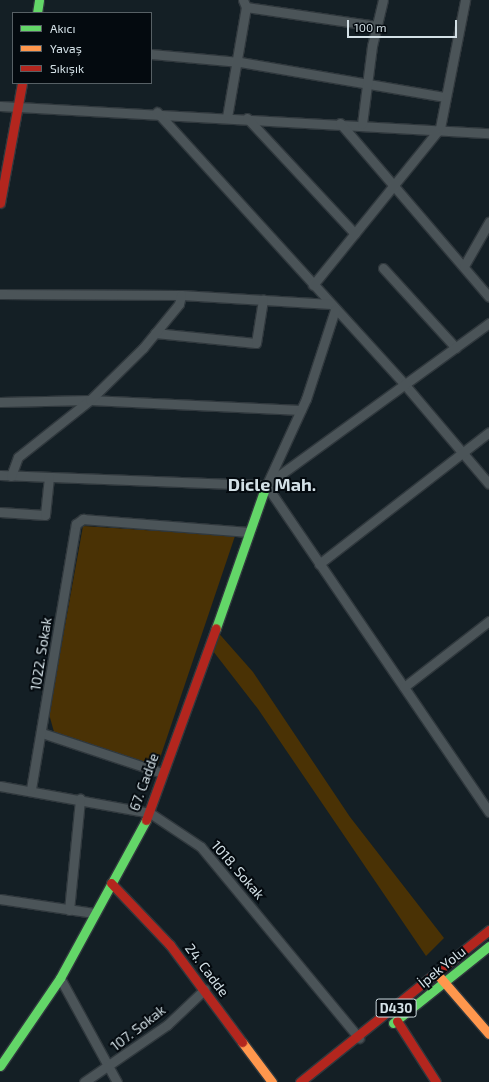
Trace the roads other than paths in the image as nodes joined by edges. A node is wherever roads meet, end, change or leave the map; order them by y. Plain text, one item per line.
1 (39, 0) edge
2 (383, 0) edge
3 (465, 0) edge
4 (245, 4) edge
5 (37, 12) edge
6 (377, 26) junction
7 (152, 54) edge
8 (240, 62) junction
9 (367, 82) junction
10 (22, 84) edge
11 (444, 97) junction
12 (0, 106) edge
13 (16, 106) junction
14 (157, 112) junction
15 (227, 117) junction
16 (247, 118) junction
17 (340, 123) junction
18 (362, 124) junction
19 (440, 128) junction
20 (489, 133) edge
21 (393, 187) junction
22 (0, 202) edge
23 (489, 222) edge
24 (354, 234) junction
25 (464, 266) junction
26 (384, 268) dead end
27 (313, 285) junction
28 (0, 294) edge
29 (181, 296) junction
30 (489, 297) edge
31 (263, 300) junction
32 (333, 307) junction
33 (489, 323) edge
34 (155, 334) junction
35 (456, 348) junction
36 (406, 386) junction
37 (90, 400) junction
38 (0, 402) edge
39 (301, 410) junction
40 (489, 432) edge
41 (462, 452) junction
42 (0, 475) edge
43 (11, 476) junction
44 (49, 477) junction
45 (489, 484) edge
46 (266, 485) junction
47 (0, 512) edge
48 (248, 532) junction
49 (320, 564) junction
50 (489, 621) edge
51 (404, 687) junction
52 (42, 733) junction
53 (162, 773) junction
54 (0, 786) edge
55 (31, 789) junction
56 (80, 799) junction
57 (487, 806) edge
58 (150, 813) junction
59 (111, 883) junction
60 (0, 899) edge
61 (69, 910) junction
62 (94, 913) junction
63 (489, 930) edge
64 (489, 946) edge
65 (437, 974) junction
66 (60, 978) junction
67 (445, 983) junction
68 (205, 989) junction
69 (397, 1021) junction
70 (385, 1030) dead end
71 (489, 1034) edge
72 (359, 1038) junction
73 (0, 1066) edge
74 (110, 1067) junction
75 (84, 1082) edge
76 (117, 1082) edge
77 (272, 1082) edge
78 (300, 1082) edge
79 (436, 1082) edge

1 - 5 main road
2 - 6 street
3 - 11 street
4 - 6 street
4 - 8 street
6 - 9 street
7 - 8 street
8 - 9 street
8 - 15 street
9 - 11 street
9 - 18 street
10 - 13 main road
11 - 19 street
12 - 13 street
13 - 14 street
13 - 22 main road
14 - 15 street
14 - 27 street
15 - 16 street
16 - 17 street
16 - 24 street
17 - 18 street
17 - 21 street
18 - 19 street
19 - 20 street
19 - 21 street
21 - 24 street
21 - 25 street
23 - 25 street
24 - 27 street
25 - 30 street
26 - 35 street
27 - 32 street
28 - 29 street
29 - 31 street
29 - 34 street
31 - 32 street
31 - 34 street
32 - 36 street
32 - 39 street
33 - 35 street
34 - 37 street
35 - 36 street
36 - 41 street
36 - 46 street
37 - 38 street
37 - 39 street
37 - 43 street
39 - 46 street
40 - 41 street
41 - 45 street
41 - 49 street
42 - 43 street
43 - 44 street
44 - 46 street
44 - 47 street
46 - 48 main road, 67. Cadde
46 - 49 street
48 - 52 street, 1022. Sokak
48 - 53 main road, 67. Cadde
49 - 51 street
50 - 51 street
51 - 57 street
52 - 53 street
52 - 55 street, 1022. Sokak
53 - 58 main road, 67. Cadde
54 - 55 street, 1018. Sokak
55 - 56 street, 1018. Sokak
56 - 58 street, 1018. Sokak
56 - 61 street
58 - 59 main road, 67. Cadde
58 - 72 street, 1018. Sokak
59 - 62 main road, 67. Cadde
59 - 68 main road, 24. Cadde
60 - 61 street
61 - 62 street
62 - 66 main road, 67. Cadde
63 - 65 main road, D430
64 - 67 main road, İpek Yolu / D430
65 - 67 main road
65 - 72 main road, D430
66 - 73 main road, 67. Cadde
66 - 74 street
67 - 69 main road, İpek Yolu / D430
67 - 71 main road
68 - 74 street, 107. Sokak
68 - 77 main road, 24. Cadde
69 - 70 main road, İpek Yolu / D430
69 - 79 main road
72 - 78 main road, D430
74 - 75 street, 107. Sokak
74 - 76 street

